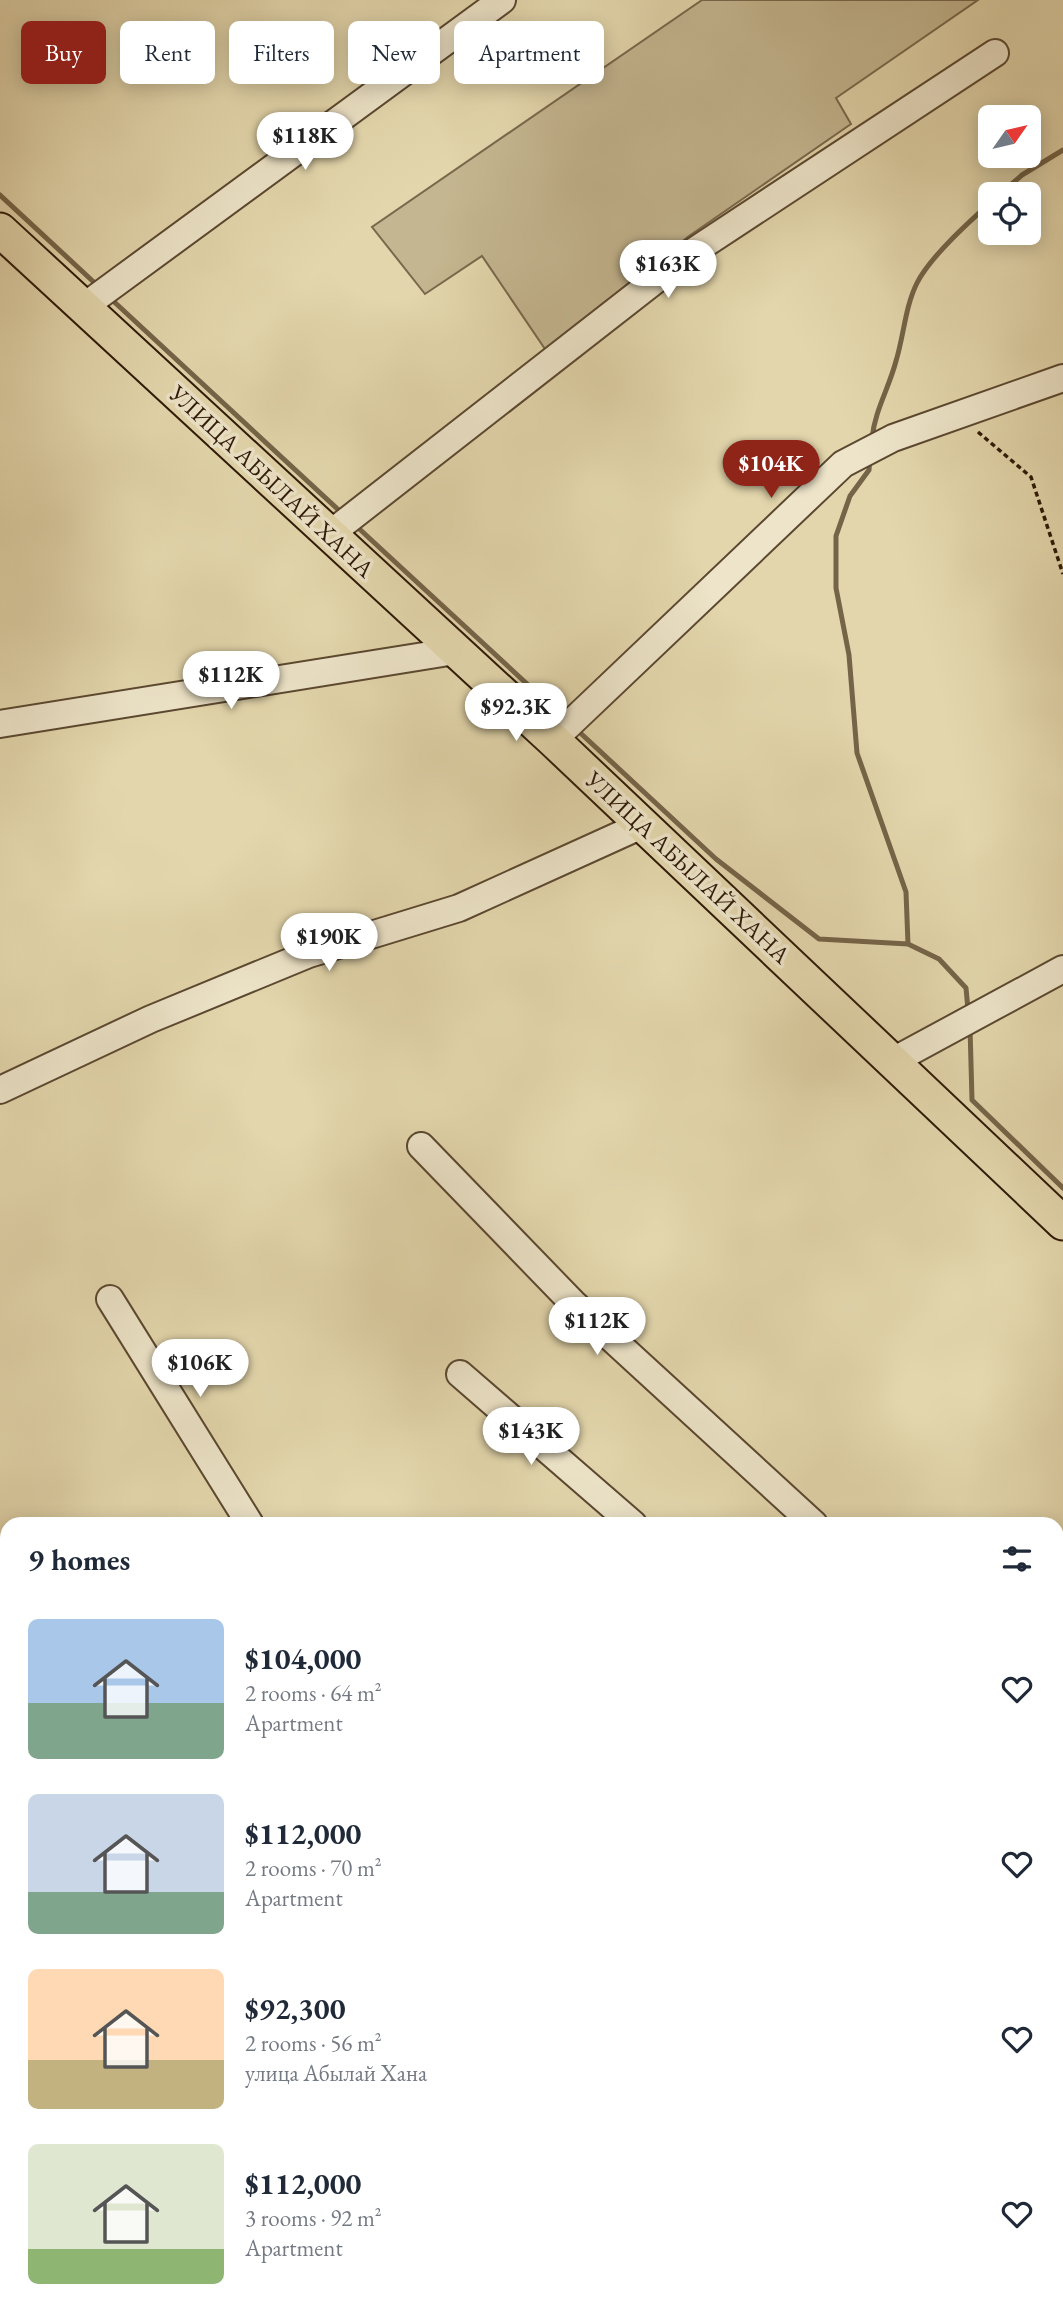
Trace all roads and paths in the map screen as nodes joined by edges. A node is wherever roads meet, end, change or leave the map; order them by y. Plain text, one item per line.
1 (502, 0) edge
2 (995, 53) dead end
3 (0, 230) edge
4 (82, 308) junction
5 (1063, 378) edge
6 (958, 415) junction
7 (330, 534) junction
8 (1063, 574) edge
9 (455, 651) junction
10 (0, 724) edge
11 (553, 740) junction
12 (642, 825) junction
13 (1063, 969) edge
14 (893, 1060) junction
15 (0, 1090) edge
16 (421, 1146) dead end
17 (1063, 1223) edge
18 (110, 1299) dead end
19 (460, 1374) dead end
20 (246, 1517) edge
21 (625, 1517) edge
22 (806, 1517) edge

1 - 4 street
2 - 7 street
3 - 4 main road, УЛИЦА АБЫЛАЙ ХАНА
4 - 7 main road, УЛИЦА АБЫЛАЙ ХАНА
5 - 6 street
6 - 8 path
6 - 11 street
7 - 9 main road, УЛИЦА АБЫЛАЙ ХАНА
9 - 10 street
9 - 11 main road, УЛИЦА АБЫЛАЙ ХАНА
11 - 12 main road, УЛИЦА АБЫЛАЙ ХАНА
12 - 14 main road, УЛИЦА АБЫЛАЙ ХАНА
12 - 15 street
13 - 14 street
14 - 17 main road, УЛИЦА АБЫЛАЙ ХАНА
16 - 22 street
18 - 20 street
19 - 21 street

